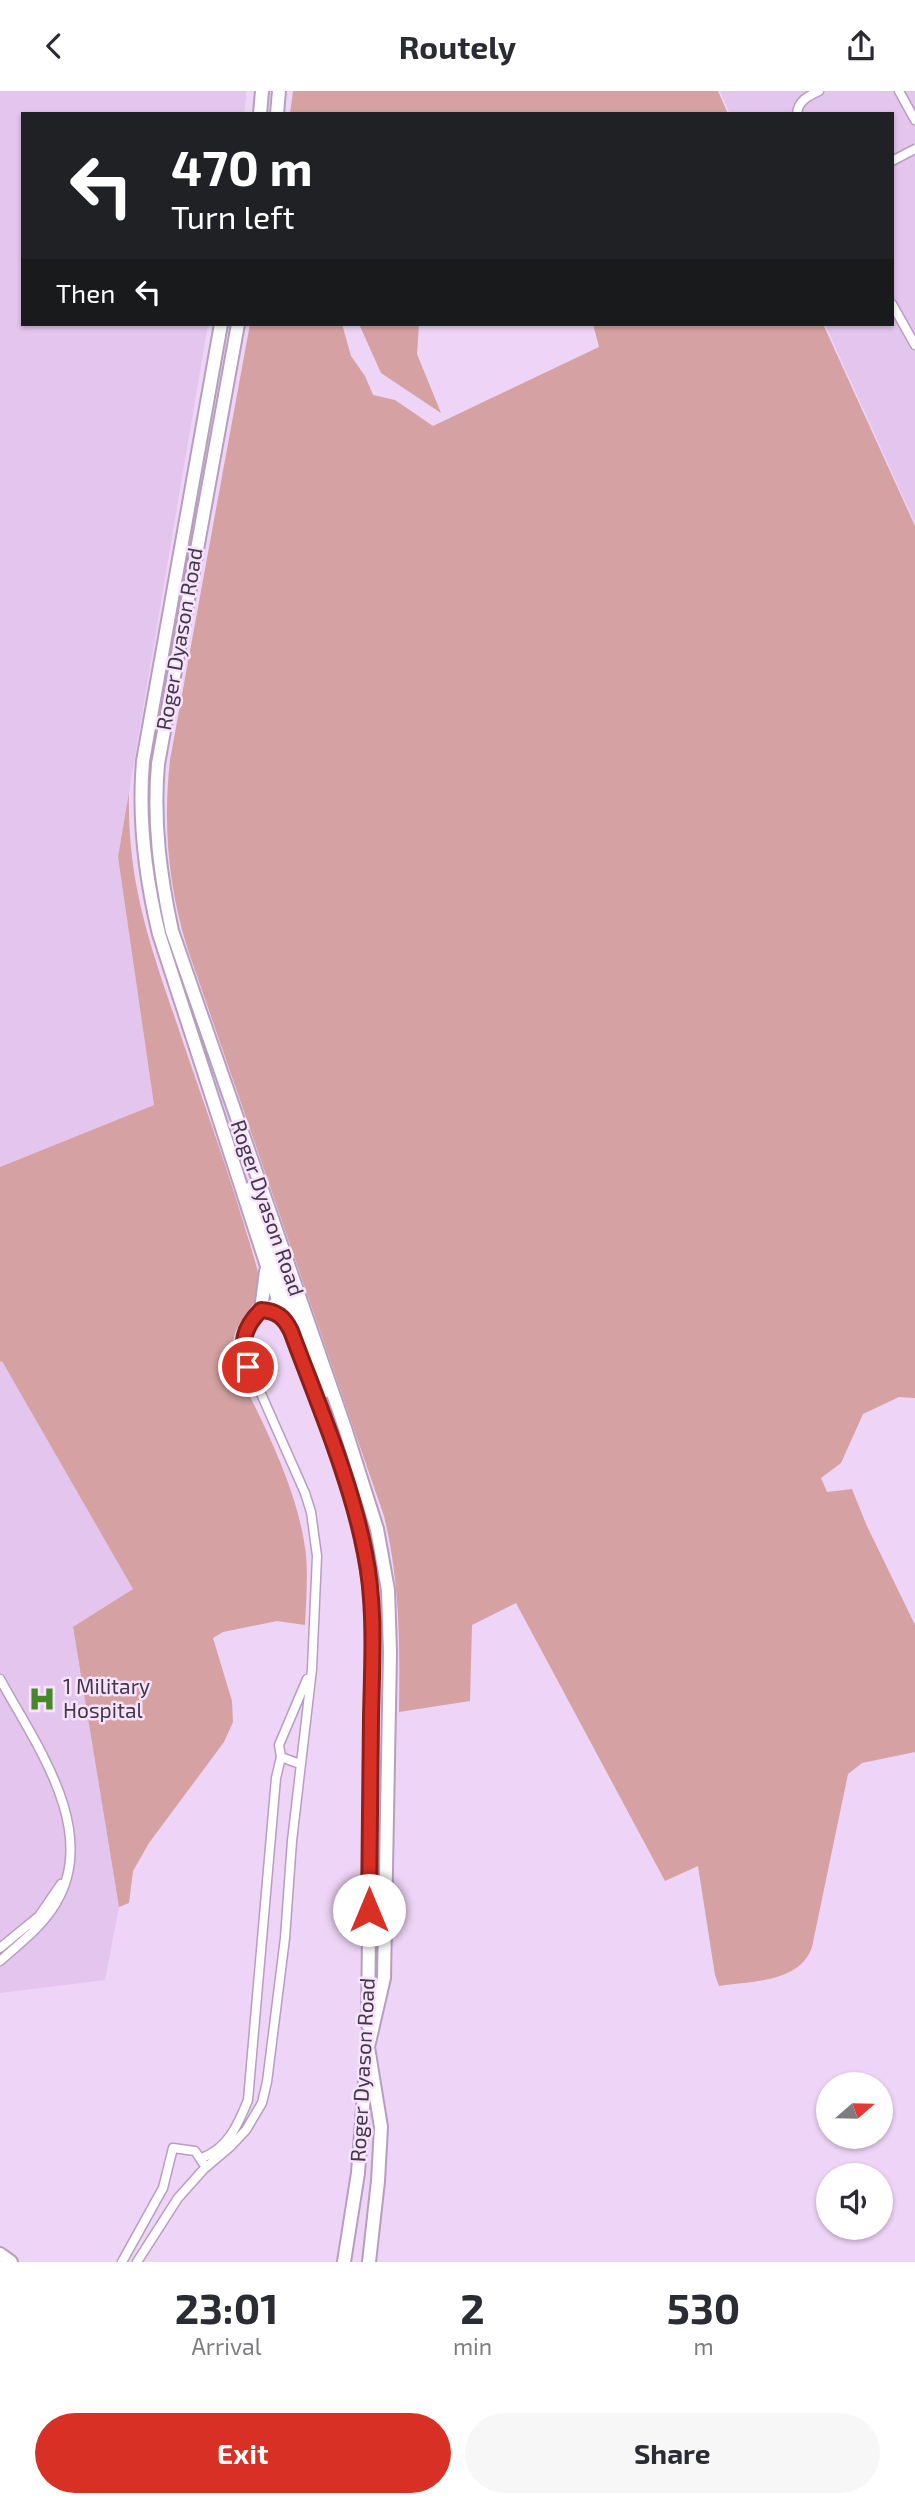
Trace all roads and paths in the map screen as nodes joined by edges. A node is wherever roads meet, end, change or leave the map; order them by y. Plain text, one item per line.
1 (262, 91) edge
2 (279, 91) edge
3 (819, 91) edge
4 (899, 91) edge
5 (260, 112) edge
6 (277, 112) edge
7 (797, 112) edge
8 (915, 120) edge
9 (915, 149) edge
10 (894, 160) edge
11 (894, 308) edge
12 (221, 326) edge
13 (238, 326) edge
14 (915, 345) edge
15 (171, 594) junction
16 (187, 597) junction
17 (221, 1077) junction
18 (266, 1264) junction
19 (283, 1298) junction
20 (261, 1310) junction
21 (291, 1331) junction
22 (345, 1428) junction
23 (312, 1669) junction
24 (0, 1679) edge
25 (281, 1757) junction
26 (300, 1764) junction
27 (66, 1876) junction
28 (0, 1948) edge
29 (0, 1961) edge
30 (248, 2100) junction
31 (262, 2103) junction
32 (202, 2158) junction
33 (204, 2169) junction
34 (0, 2254) edge
35 (11, 2262) edge
36 (122, 2262) edge
37 (137, 2262) edge
38 (344, 2262) edge
39 (369, 2262) edge

1 - 5 main road
2 - 6 main road
3 - 7 street
4 - 8 street
9 - 10 street
11 - 14 street
12 - 15 main road, Roger Dyason Road
13 - 16 main road, Roger Dyason Road
15 - 16 main road
15 - 18 main road, Roger Dyason Road
16 - 17 main road, Roger Dyason Road
17 - 19 main road
17 - 22 main road, Roger Dyason Road
18 - 19 main road, Roger Dyason Road
18 - 20 main road
19 - 20 street
19 - 21 main road, Roger Dyason Road
19 - 22 main road
20 - 21 main road
20 - 23 street
21 - 38 main road, Roger Dyason Road
22 - 39 main road, Roger Dyason Road
23 - 25 street
23 - 26 street
24 - 27 street
25 - 26 street
25 - 30 street
26 - 31 street
27 - 28 street
27 - 29 street
30 - 31 street
30 - 32 street
31 - 33 street
32 - 33 street
32 - 36 street
33 - 37 street
34 - 35 main road

